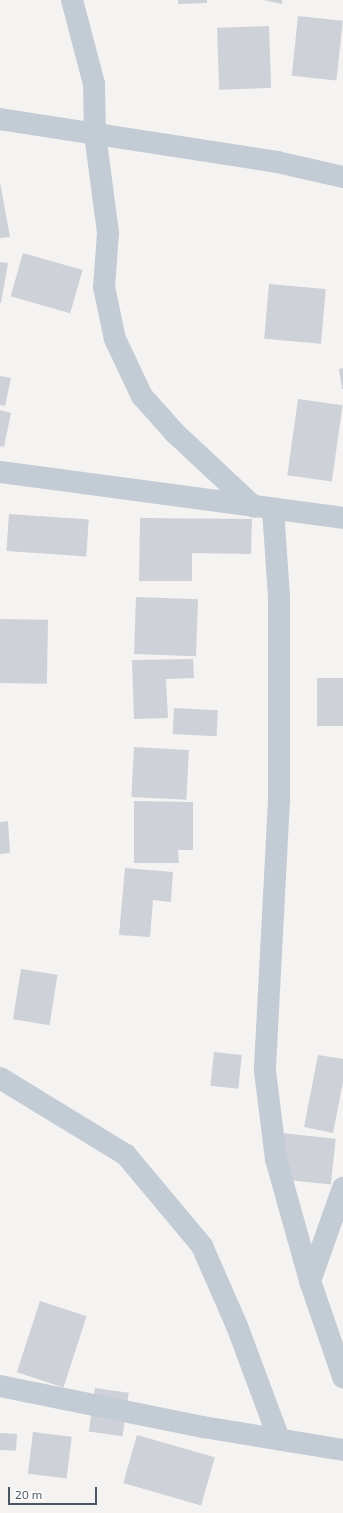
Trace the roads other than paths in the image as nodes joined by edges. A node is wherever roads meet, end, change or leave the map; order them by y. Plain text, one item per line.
1 (72, 0) edge
2 (0, 119) edge
3 (95, 134) junction
4 (343, 177) edge
5 (0, 472) edge
6 (263, 508) junction
7 (343, 518) edge
8 (0, 1078) edge
9 (343, 1188) edge
10 (310, 1281) junction
11 (343, 1377) edge
12 (0, 1386) edge
13 (279, 1439) junction
14 (343, 1450) edge

1 - 3 street
2 - 3 street
3 - 4 street
3 - 6 street
5 - 6 street
6 - 7 street
6 - 10 street
8 - 13 street
9 - 10 street
10 - 11 street
12 - 13 street
13 - 14 street

